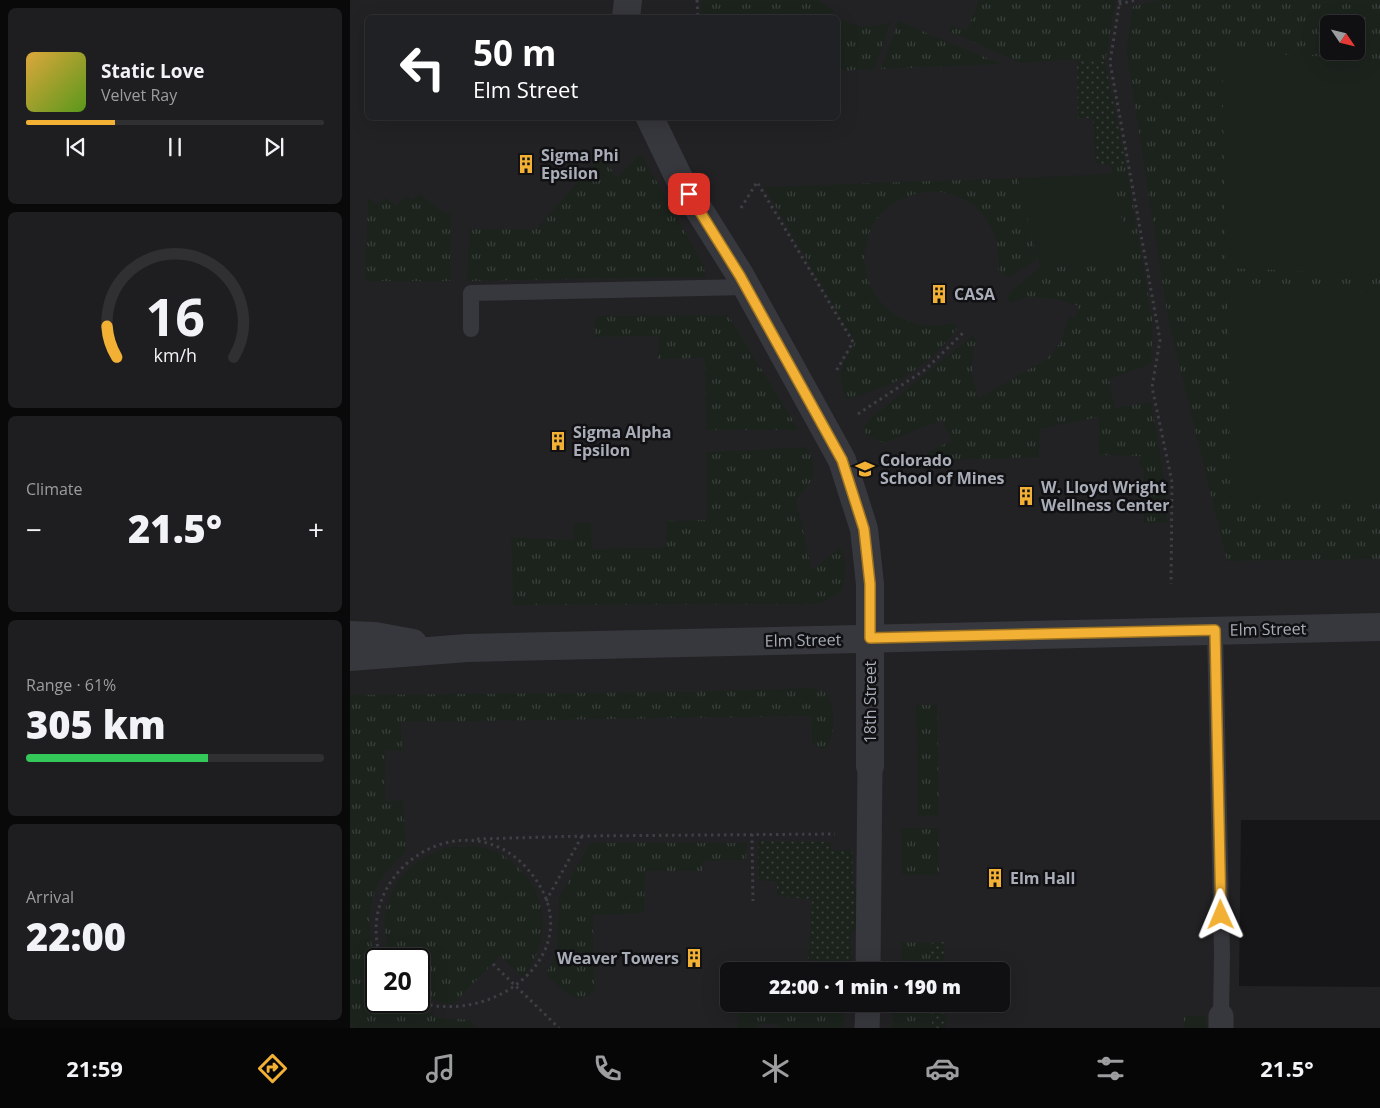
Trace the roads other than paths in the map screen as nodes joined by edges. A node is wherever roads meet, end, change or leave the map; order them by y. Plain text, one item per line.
1 (628, 0) edge
2 (626, 15) edge
3 (651, 120) edge
4 (746, 287) junction
5 (471, 329) dead end
6 (1380, 627) edge
7 (1215, 630) junction
8 (350, 635) edge
9 (870, 638) junction
10 (466, 648) junction
11 (350, 657) edge
12 (870, 766) joint
13 (868, 962) edge
14 (868, 1012) edge
15 (1221, 1022) edge
16 (867, 1028) edge

1 - 2 street
3 - 4 street, 18th Street
4 - 5 lane
4 - 9 street, 18th Street
6 - 7 street, Elm Street
7 - 9 street, Elm Street
7 - 15 lane
8 - 10 street, Elm Street
9 - 10 street, Elm Street
9 - 12 street, 18th Street
10 - 11 street, Elm Street
12 - 13 street
14 - 16 street

